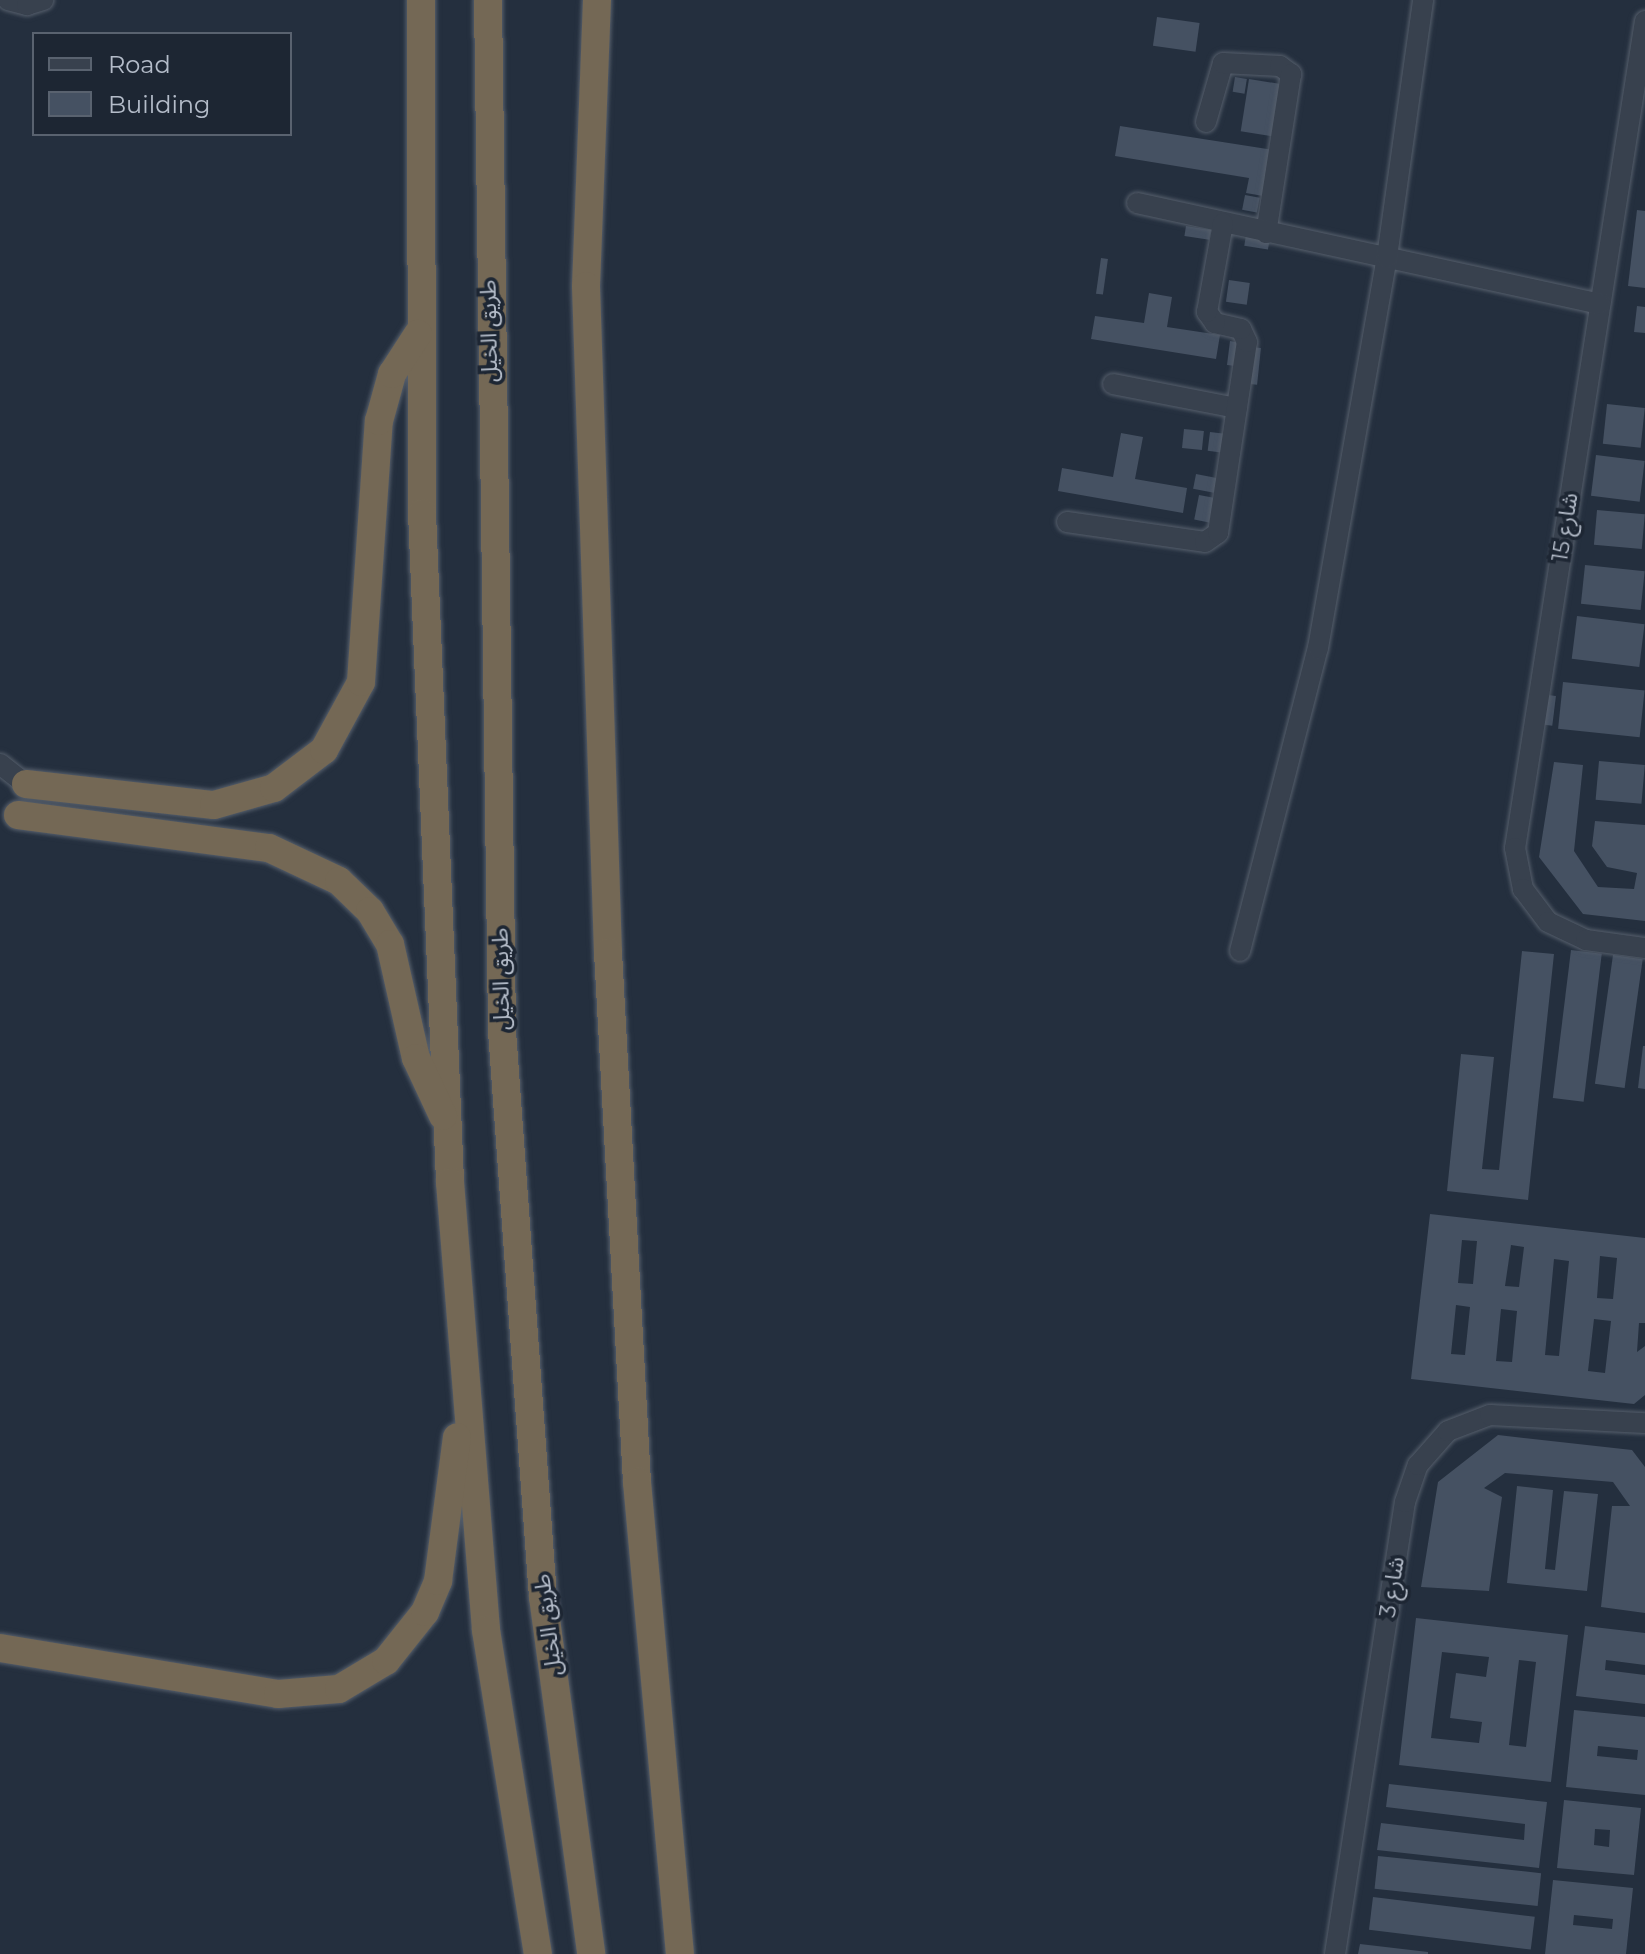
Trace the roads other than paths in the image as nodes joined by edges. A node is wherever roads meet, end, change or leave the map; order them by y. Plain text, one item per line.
1 (8, 0) edge
2 (43, 0) edge
3 (421, 0) edge
4 (488, 0) edge
5 (597, 0) edge
6 (1423, 0) edge
7 (1645, 21) edge
8 (1206, 122) dead end
9 (1137, 203) dead end
10 (1223, 223) junction
11 (1266, 233) junction
12 (1387, 257) junction
13 (1600, 304) junction
14 (418, 334) junction
15 (1113, 384) dead end
16 (1237, 408) junction
17 (1067, 522) dead end
18 (0, 764) edge
19 (13, 782) edge
20 (6, 816) edge
21 (1645, 948) edge
22 (1240, 951) dead end
23 (447, 1123) junction
24 (464, 1384) junction
25 (1645, 1423) edge
26 (0, 1648) edge
27 (538, 1954) edge
28 (591, 1954) edge
29 (680, 1954) edge
30 (1335, 1954) edge

1 - 2 street
3 - 14 highway
4 - 28 highway, طريق الخيل
5 - 29 highway
6 - 12 street
7 - 13 street, شارع 15
8 - 11 street
9 - 10 street
10 - 11 street
10 - 16 street
11 - 12 street
12 - 13 street
12 - 22 street
13 - 21 street, شارع 15
14 - 19 highway
14 - 23 highway
15 - 16 street
16 - 17 street
18 - 19 street
20 - 23 highway
23 - 24 highway
24 - 26 highway
24 - 27 highway
25 - 30 street, شارع 3

